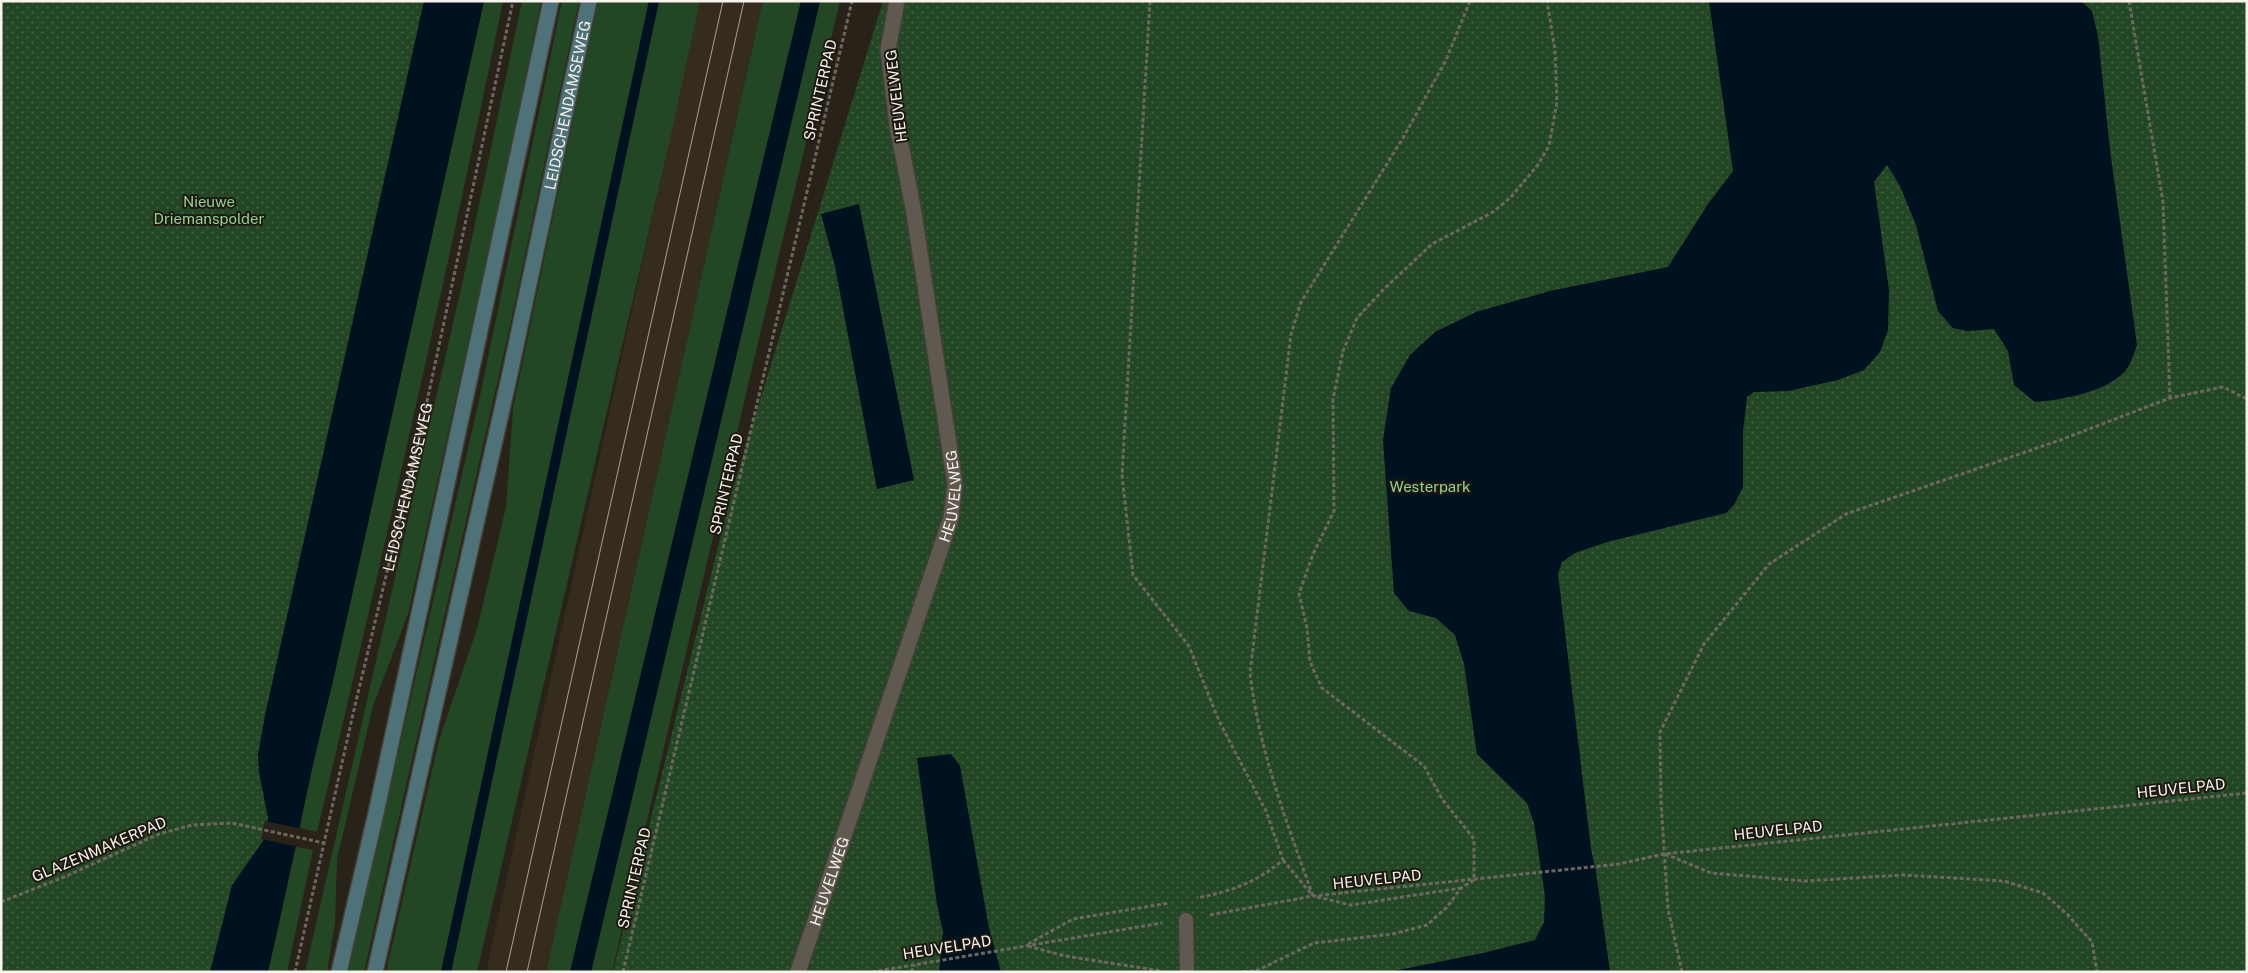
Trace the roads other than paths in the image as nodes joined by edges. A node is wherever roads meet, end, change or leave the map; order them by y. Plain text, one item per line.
1 (551, 1) edge
2 (589, 1) edge
3 (897, 1) edge
4 (1186, 920) dead end
5 (339, 972) edge
6 (375, 972) edge
7 (798, 972) edge
8 (1187, 972) edge

1 - 5 main road
2 - 6 main road, LEIDSCHENDAMSEWEG
3 - 7 street, HEUVELWEG
4 - 8 lane

